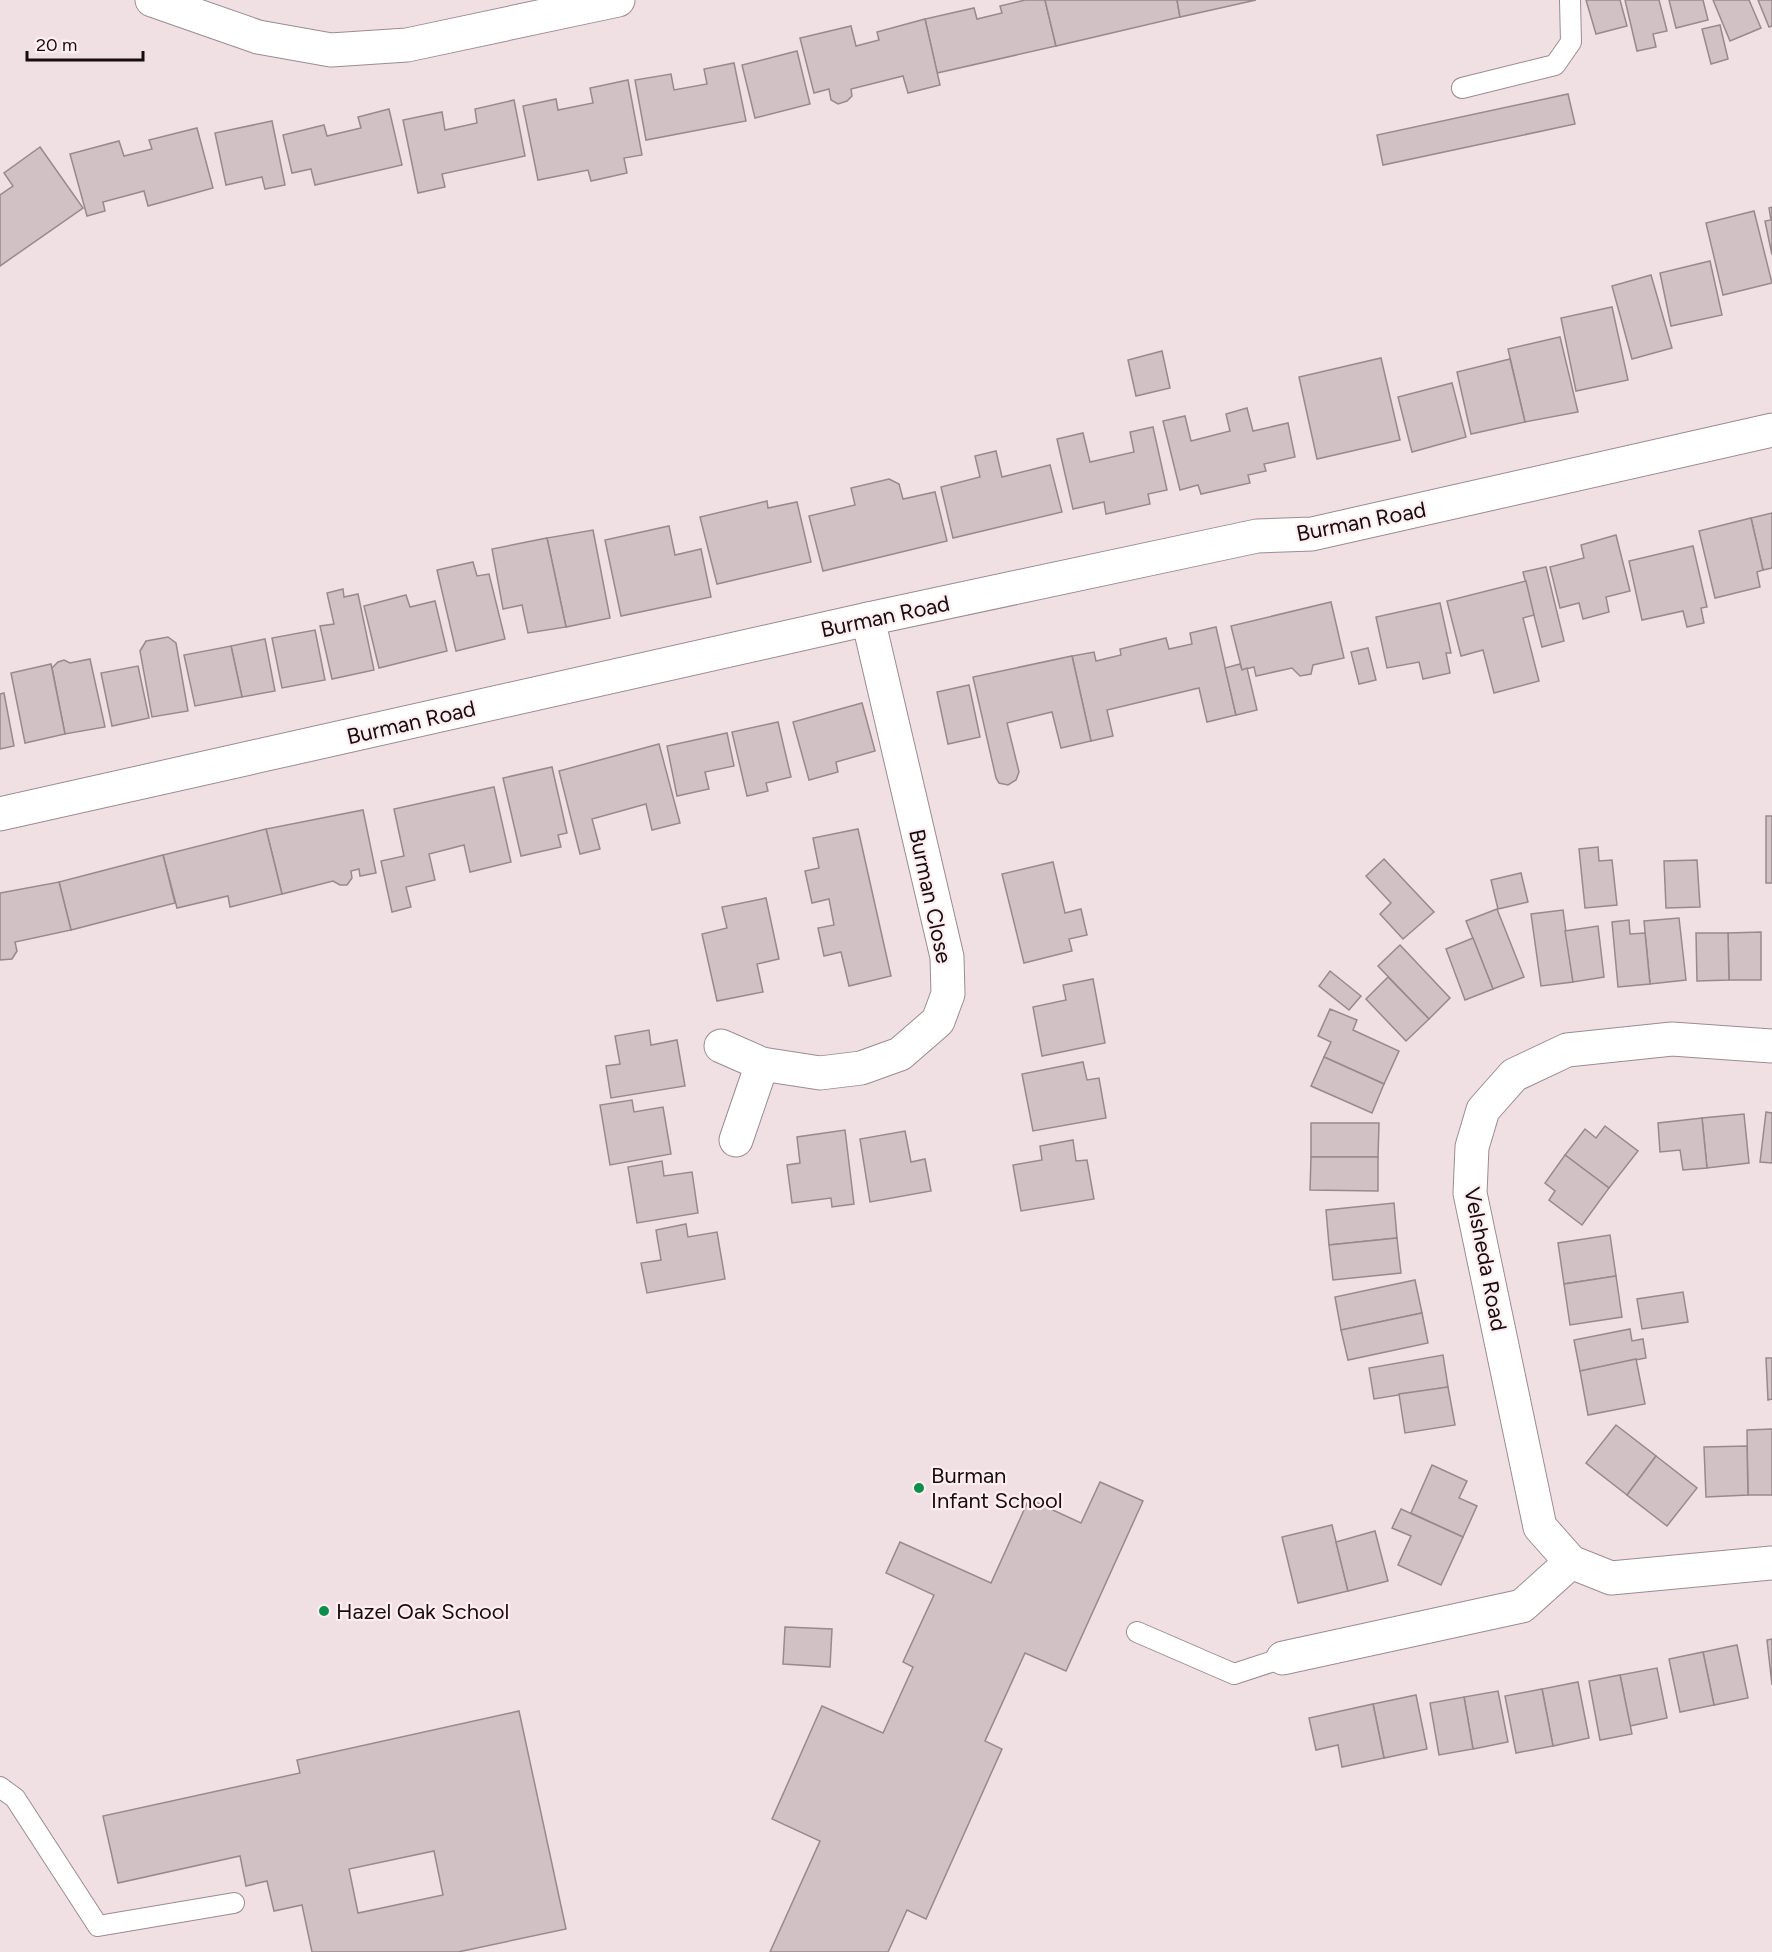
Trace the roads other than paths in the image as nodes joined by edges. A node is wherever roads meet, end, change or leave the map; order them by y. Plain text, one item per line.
1 (152, 0) edge
2 (618, 0) edge
3 (1570, 0) edge
4 (1462, 88) dead end
5 (1772, 430) edge
6 (868, 619) junction
7 (0, 814) edge
8 (721, 1046) dead end
9 (1772, 1046) edge
10 (762, 1065) junction
11 (735, 1140) dead end
12 (1571, 1562) junction
13 (1772, 1563) edge
14 (1137, 1632) dead end
15 (1283, 1658) joint
16 (0, 1787) edge
17 (234, 1903) dead end

1 - 2 street
3 - 4 lane
5 - 6 street, Burman Road
6 - 7 street, Burman Road
6 - 10 street, Burman Close
8 - 10 street, Burman Close
9 - 12 street, Velsheda Road
10 - 11 street
12 - 13 street, Velsheda Road
12 - 15 street
14 - 15 lane
16 - 17 lane

